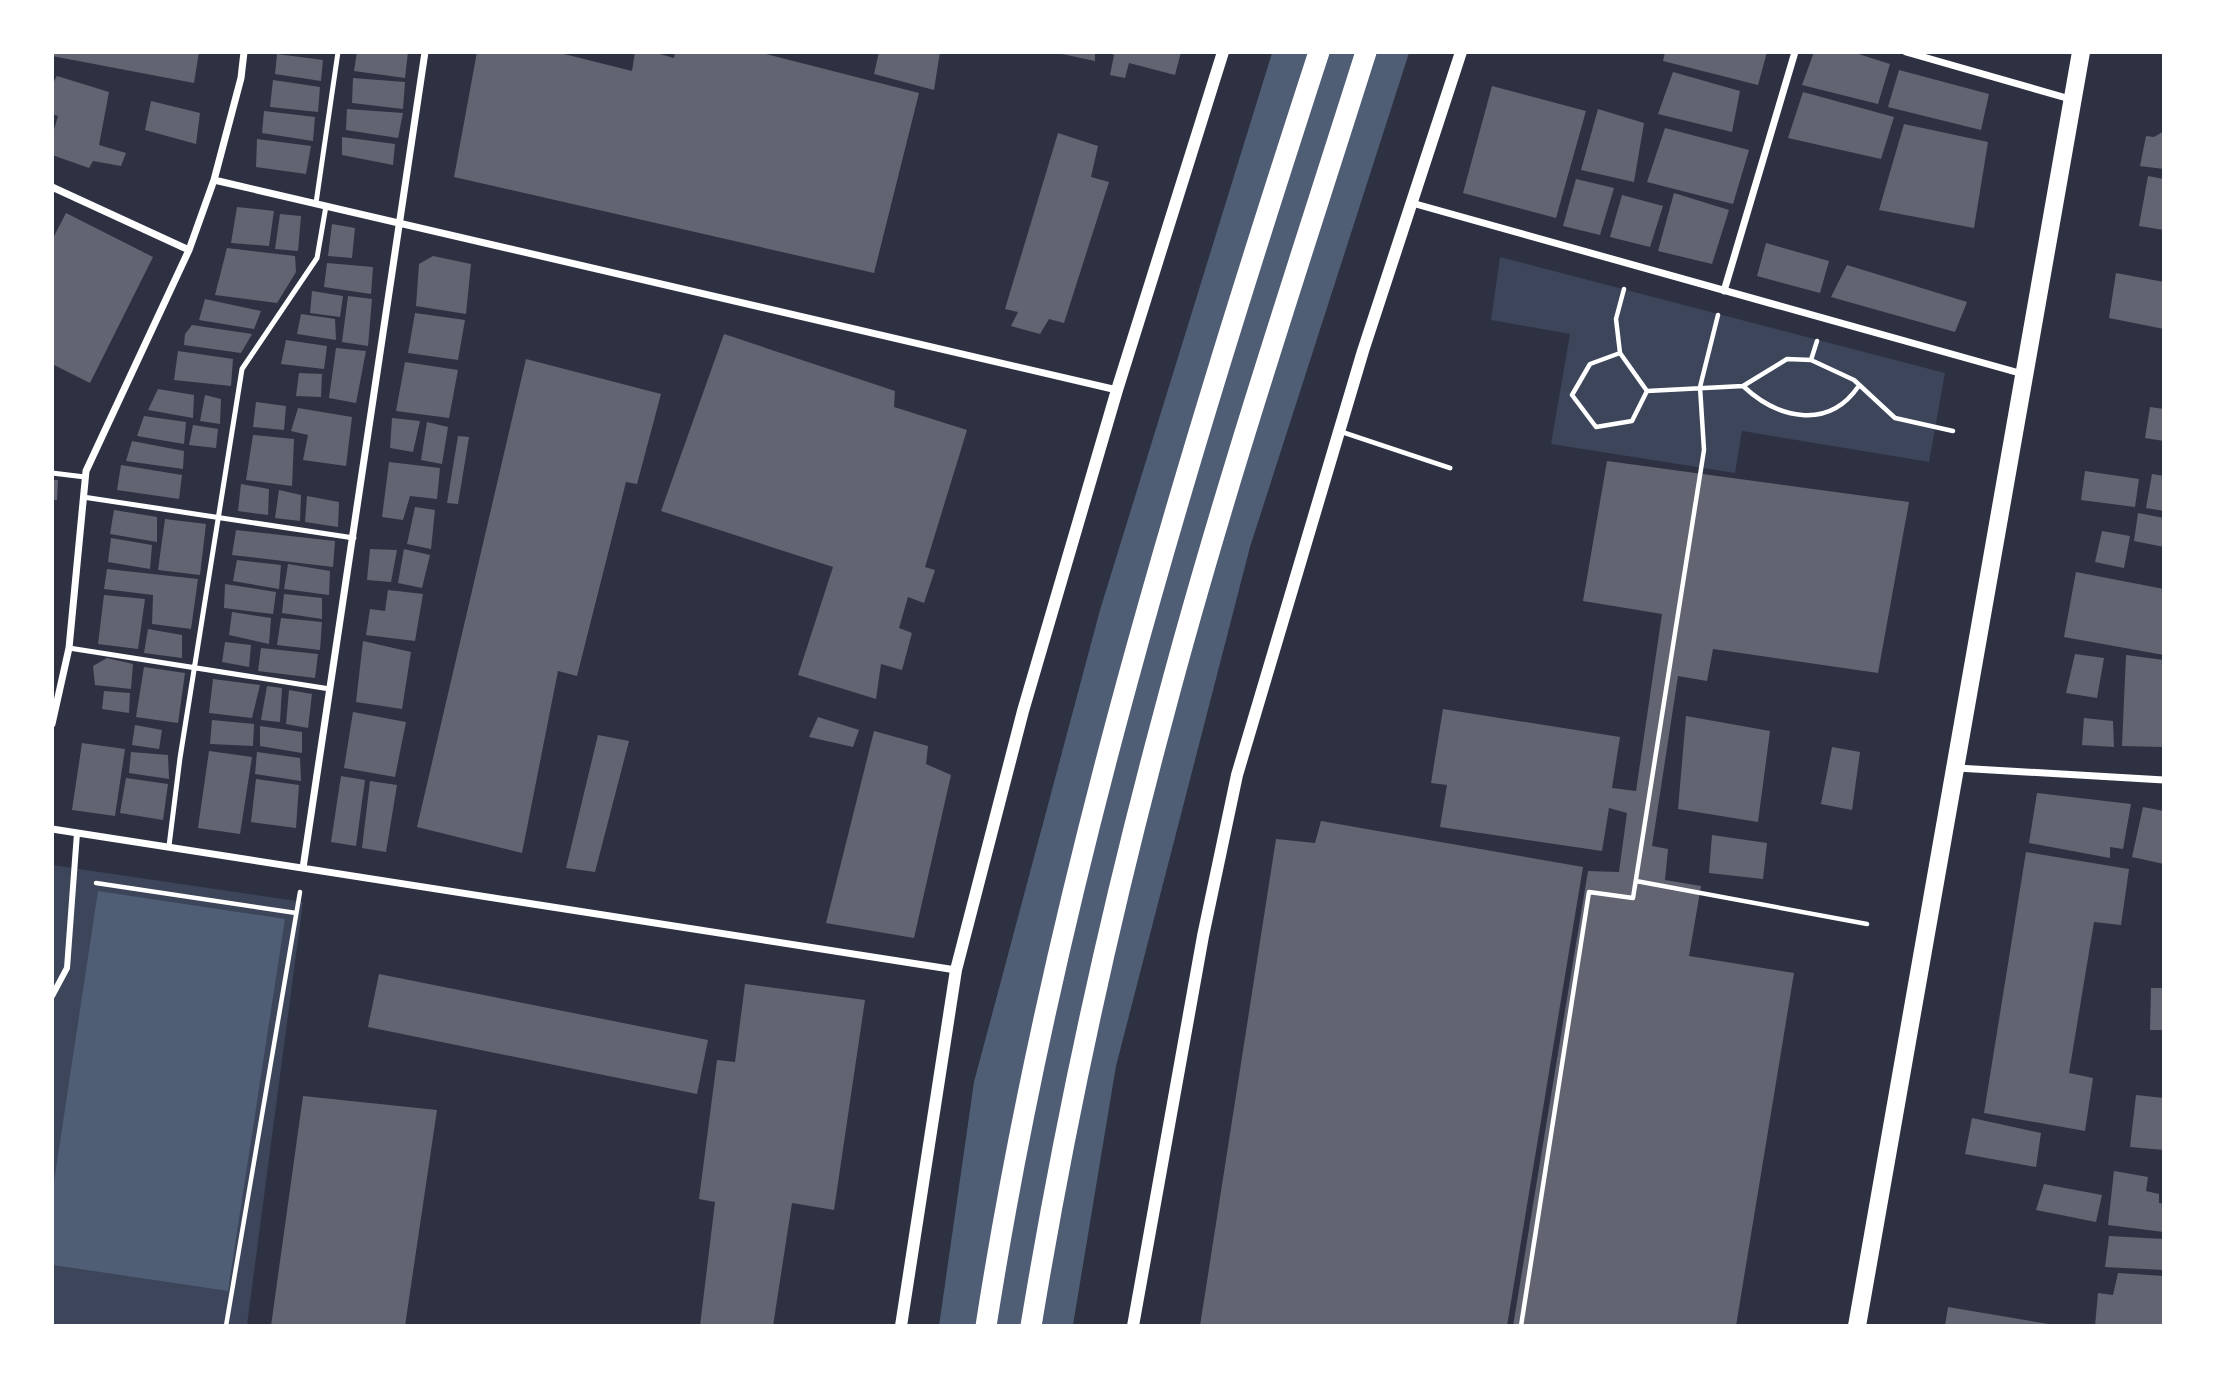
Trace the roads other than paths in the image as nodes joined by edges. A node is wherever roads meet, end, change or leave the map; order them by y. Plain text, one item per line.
1 (244, 52) edge
2 (338, 52) edge
3 (425, 52) edge
4 (1223, 52) edge
5 (1319, 52) edge
6 (1366, 52) edge
7 (1461, 52) edge
8 (1794, 52) edge
9 (1906, 52) edge
10 (2081, 52) edge
11 (2070, 99) junction
12 (214, 180) junction
13 (52, 187) edge
14 (316, 203) junction
15 (1412, 203) junction
16 (326, 206) junction
17 (401, 223) junction
18 (189, 250) junction
19 (1724, 291) junction
20 (2023, 374) junction
21 (1117, 390) junction
22 (1339, 431) junction
23 (1450, 468) dead end
24 (52, 473) edge
25 (85, 477) junction
26 (83, 497) junction
27 (218, 517) junction
28 (354, 538) junction
29 (69, 648) junction
30 (194, 668) junction
31 (330, 689) junction
32 (52, 724) edge
33 (1957, 768) junction
34 (2164, 780) edge
35 (52, 829) edge
36 (77, 832) junction
37 (169, 846) junction
38 (303, 868) junction
39 (956, 970) junction
40 (52, 996) edge
41 (901, 1325) edge
42 (986, 1325) edge
43 (1031, 1325) edge
44 (1133, 1325) edge
45 (1857, 1325) edge

1 - 12 street
2 - 14 lane
3 - 17 street
4 - 21 street
5 - 42 highway
6 - 43 highway
7 - 15 street
8 - 19 street
9 - 11 street
10 - 11 main road
11 - 20 main road
12 - 14 street
12 - 18 street
13 - 18 street
14 - 16 street
15 - 19 street
15 - 22 street
16 - 17 street
16 - 27 lane
17 - 21 street
17 - 28 street
18 - 25 street
19 - 20 street
20 - 33 main road
21 - 39 street
22 - 23 lane
22 - 44 street
24 - 25 lane
25 - 26 street
26 - 27 lane
26 - 29 street
27 - 28 lane
27 - 30 lane
28 - 31 street
29 - 30 lane
29 - 32 street
30 - 31 lane
30 - 37 lane
31 - 38 street
33 - 34 street
33 - 45 main road
35 - 36 street
36 - 37 street
36 - 40 street
37 - 38 street
38 - 39 street
39 - 41 street

